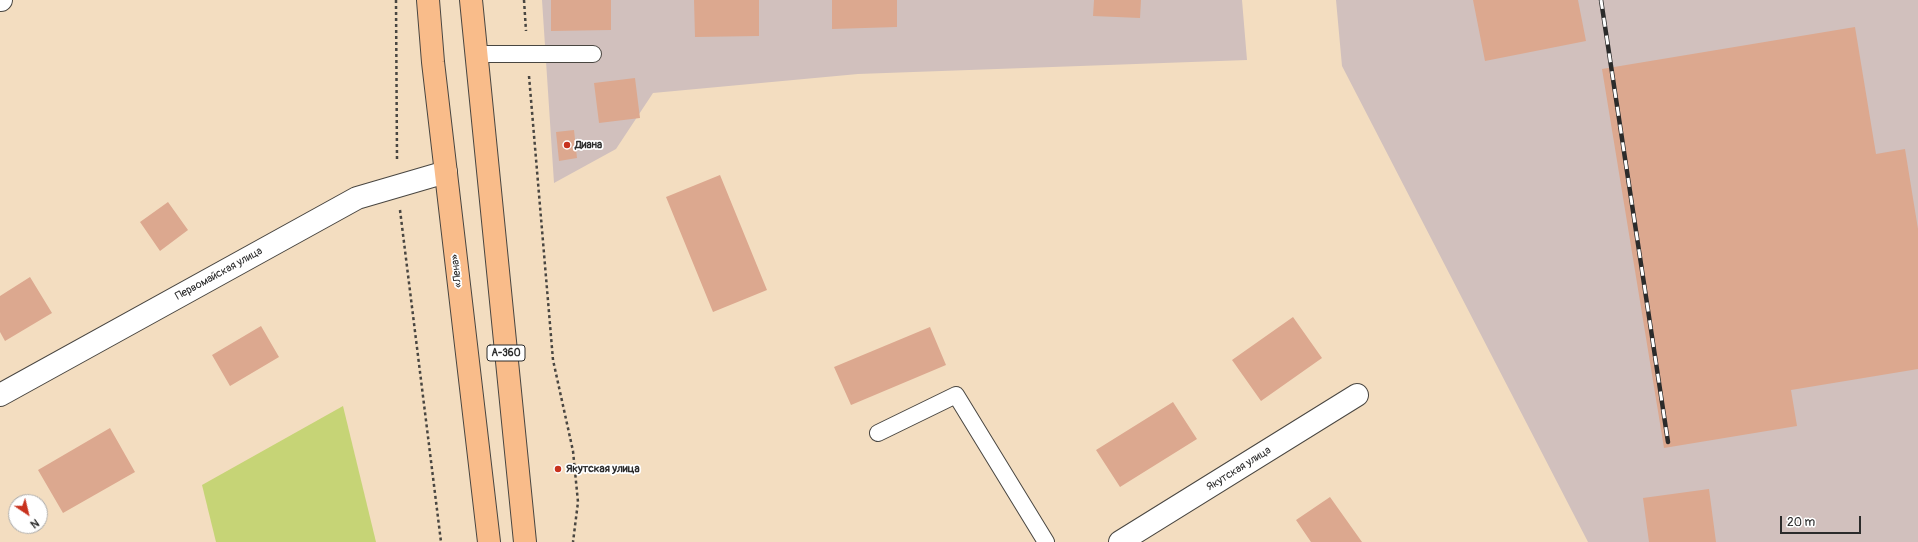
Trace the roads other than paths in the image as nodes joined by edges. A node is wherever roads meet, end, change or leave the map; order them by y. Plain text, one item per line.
1 (428, 0) edge
2 (471, 0) edge
3 (477, 54) junction
4 (593, 54) dead end
5 (446, 172) junction
6 (0, 395) edge
7 (1357, 395) dead end
8 (878, 433) dead end
9 (489, 542) edge
10 (525, 542) edge
11 (1046, 542) edge
12 (1120, 542) edge

1 - 5 highway, «Лена»
2 - 3 highway, А-360
3 - 4 lane
3 - 10 highway, А-360
5 - 6 street, Первомайская улица
5 - 9 highway, «Лена»
7 - 12 street, Якутская улица
8 - 11 lane

